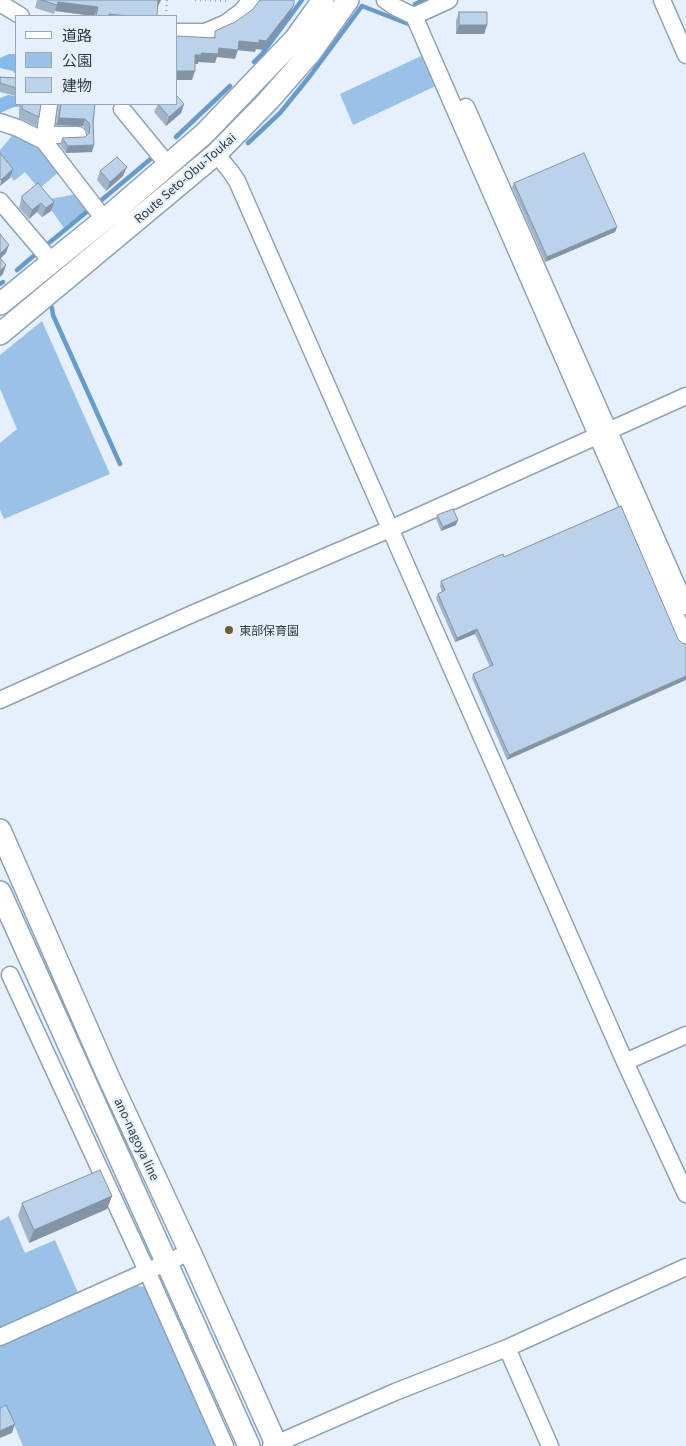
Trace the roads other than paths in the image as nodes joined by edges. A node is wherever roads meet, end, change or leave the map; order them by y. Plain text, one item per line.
1 (323, 0) edge
2 (348, 0) edge
3 (385, 0) edge
4 (662, 0) edge
5 (250, 1) edge
6 (446, 1) edge
7 (4, 4) edge
8 (419, 14) junction
9 (20, 15) edge
10 (178, 32) edge
11 (686, 55) edge
12 (49, 105) edge
13 (122, 109) dead end
14 (0, 122) edge
15 (78, 135) edge
16 (44, 138) junction
17 (216, 154) junction
18 (168, 165) junction
19 (0, 200) edge
20 (104, 220) junction
21 (52, 262) junction
22 (0, 304) edge
23 (0, 334) edge
24 (686, 396) edge
25 (603, 433) junction
26 (390, 529) junction
27 (686, 606) edge
28 (686, 639) edge
29 (0, 700) edge
30 (0, 830) edge
31 (0, 892) edge
32 (35, 970) junction
33 (5, 976) edge
34 (686, 1035) edge
35 (625, 1062) junction
36 (686, 1194) edge
37 (190, 1252) junction
38 (156, 1267) junction
39 (686, 1267) edge
40 (0, 1337) edge
41 (507, 1348) junction
42 (275, 1445) edge
43 (225, 1446) edge
44 (249, 1446) edge
45 (550, 1446) edge

1 - 18 main road, Route Seto-Obu-Toukai
2 - 17 main road, Route Seto-Obu-Toukai
3 - 8 street
4 - 11 street
5 - 10 street
6 - 8 street
7 - 9 street
8 - 25 street
12 - 16 street
13 - 18 street
14 - 16 street
15 - 16 street
16 - 20 street
17 - 23 main road, Route Seto-Obu-Toukai
17 - 26 street
18 - 20 main road, Route Seto-Obu-Toukai
19 - 21 street
20 - 21 main road, Route Seto-Obu-Toukai
21 - 22 main road, Route Seto-Obu-Toukai
24 - 25 street
25 - 26 street
25 - 27 street
25 - 28 street
26 - 29 street
26 - 35 street
30 - 37 main road, ano-nagoya line
31 - 32 main road, ano-nagoya line
32 - 33 street
32 - 38 main road, ano-nagoya line
33 - 38 street
34 - 35 street
35 - 36 street
37 - 38 street
37 - 42 main road, ano-nagoya line
38 - 40 street
38 - 43 street
38 - 44 main road, ano-nagoya line
39 - 41 street
41 - 42 street
41 - 45 street

